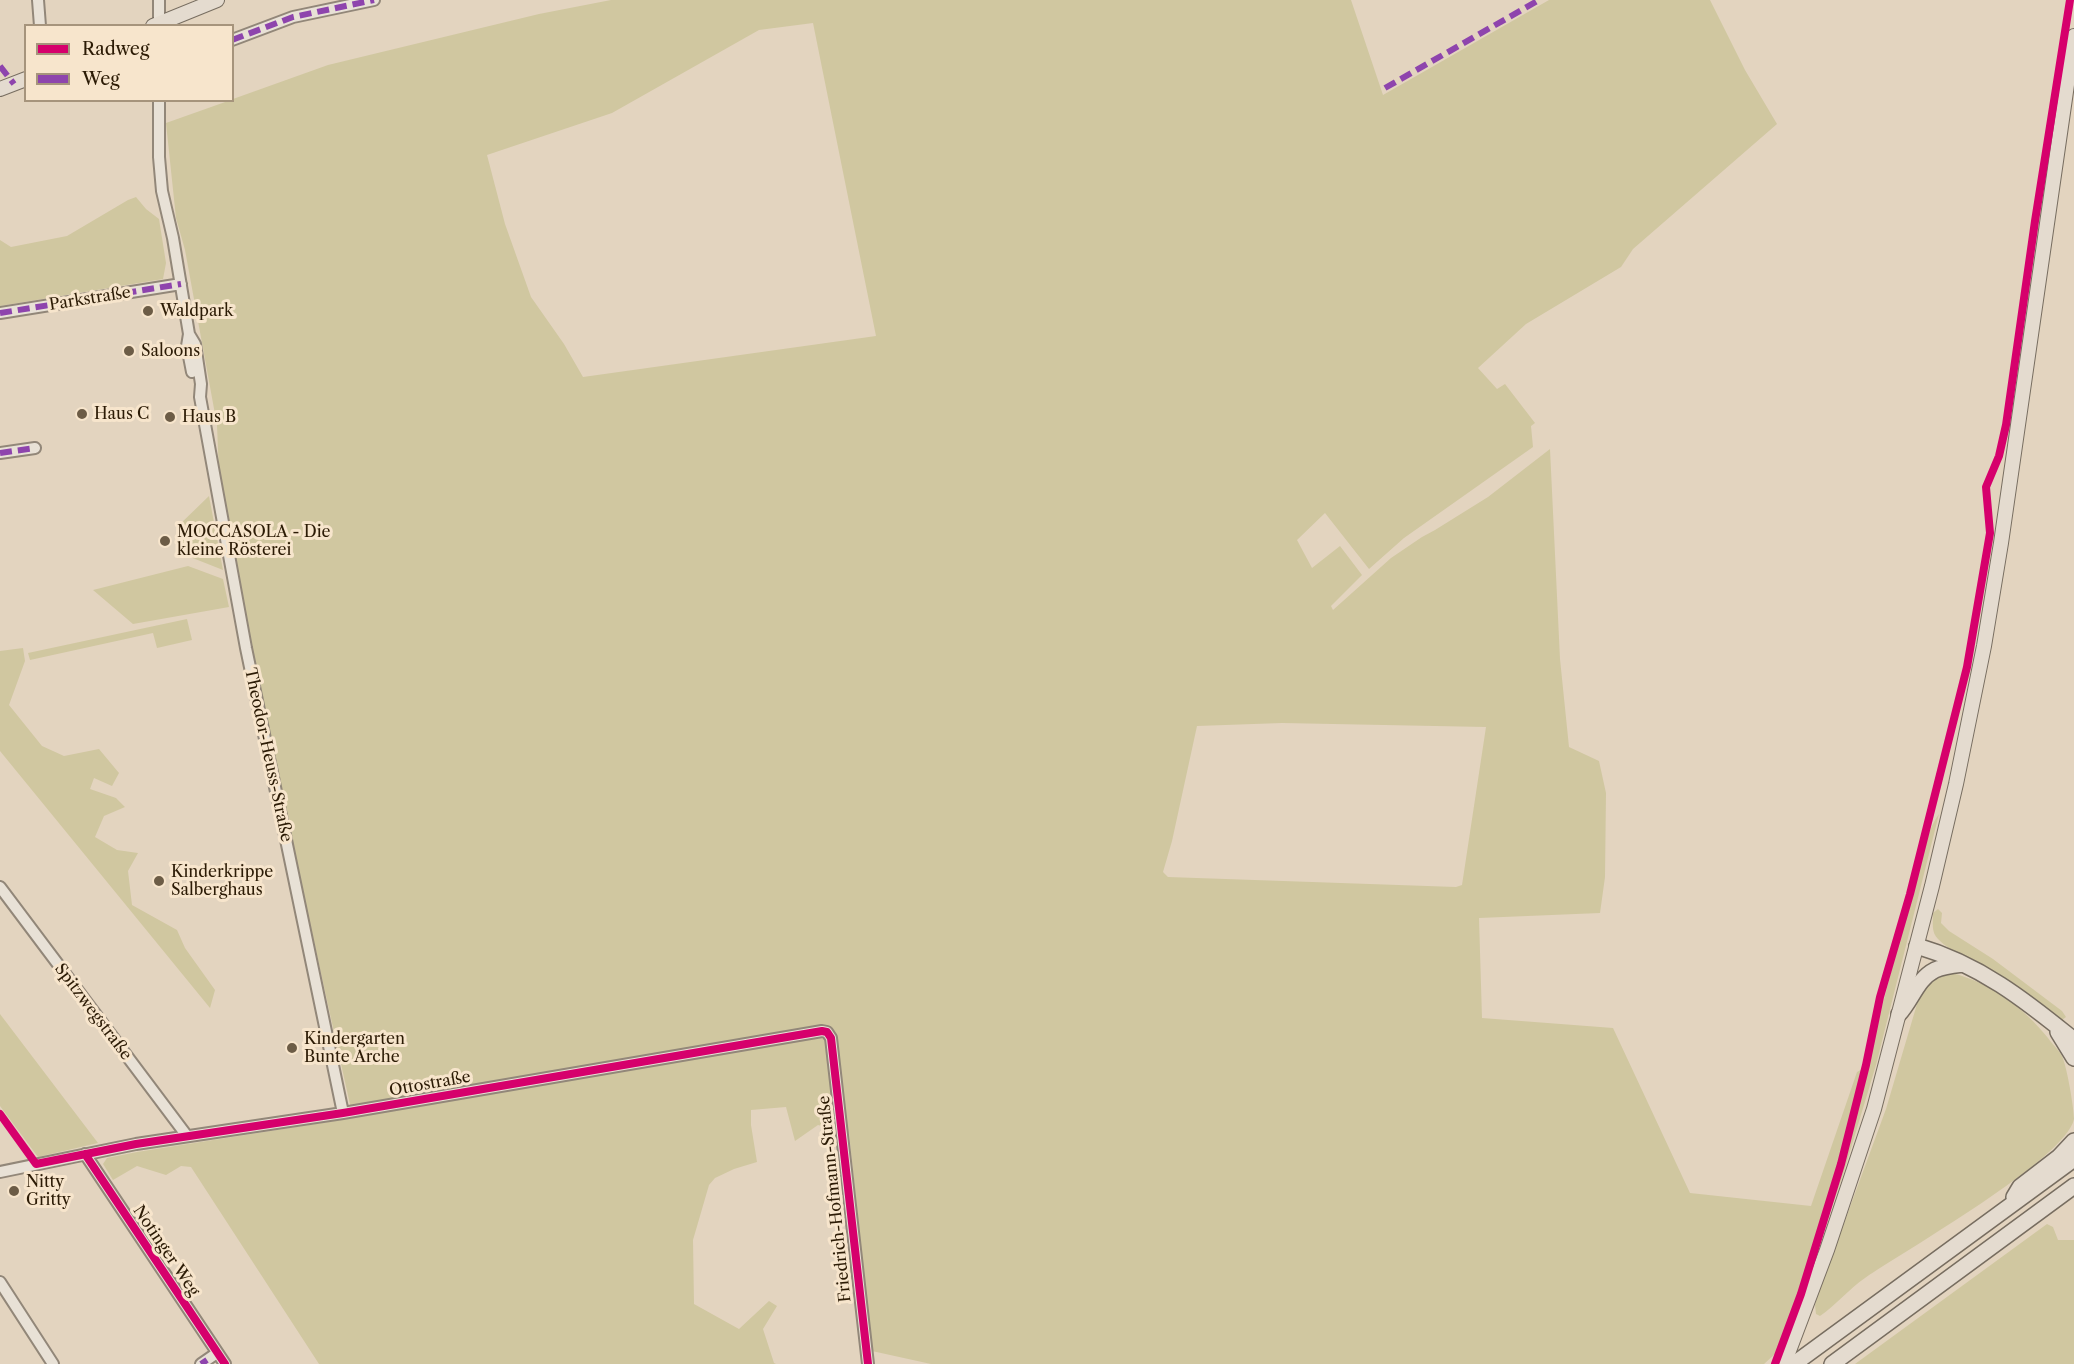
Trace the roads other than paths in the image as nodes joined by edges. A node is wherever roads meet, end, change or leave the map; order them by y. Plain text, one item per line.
1 (38, 0) edge
2 (159, 0) edge
3 (217, 0) edge
4 (374, 0) edge
5 (40, 24) edge
6 (157, 24) edge
7 (159, 24) edge
8 (2074, 36) edge
9 (234, 39) edge
10 (24, 81) edge
11 (0, 89) edge
12 (159, 102) edge
13 (181, 284) junction
14 (0, 313) edge
15 (36, 447) dead end
16 (0, 453) edge
17 (0, 887) edge
18 (1917, 946) junction
19 (1963, 964) junction
20 (1899, 1014) junction
21 (2052, 1022) junction
22 (828, 1032) joint
23 (2074, 1040) edge
24 (2074, 1058) edge
25 (343, 1113) junction
26 (187, 1136) junction
27 (2074, 1141) edge
28 (85, 1154) junction
29 (2074, 1159) edge
30 (0, 1172) edge
31 (2074, 1186) edge
32 (2007, 1210) junction
33 (0, 1282) edge
34 (217, 1353) junction
35 (53, 1364) edge
36 (201, 1364) edge
37 (225, 1364) edge
38 (868, 1364) edge
39 (1784, 1364) edge
40 (1794, 1364) edge
41 (1832, 1364) edge

1 - 5 street
2 - 6 street
3 - 7 main road
4 - 9 street
8 - 18 main road
10 - 11 main road
12 - 13 street, Theodor-Heuss-Straße
13 - 14 street, Parkstraße
13 - 25 street, Theodor-Heuss-Straße
15 - 16 street
17 - 26 street, Spitzwegstraße
18 - 19 highway
18 - 20 main road
19 - 20 highway
19 - 21 highway
20 - 39 main road
21 - 23 highway
21 - 24 highway
22 - 25 street, Ottostraße
22 - 38 street, Friedrich-Hofmann-Straße
25 - 26 street, Ottostraße
26 - 28 street, Ottostraße
27 - 32 highway
28 - 30 street, Ottostraße
28 - 34 street, Notinger Weg
29 - 32 highway
31 - 41 highway
32 - 40 highway
33 - 35 street
34 - 36 street
34 - 37 street, Notinger Weg

